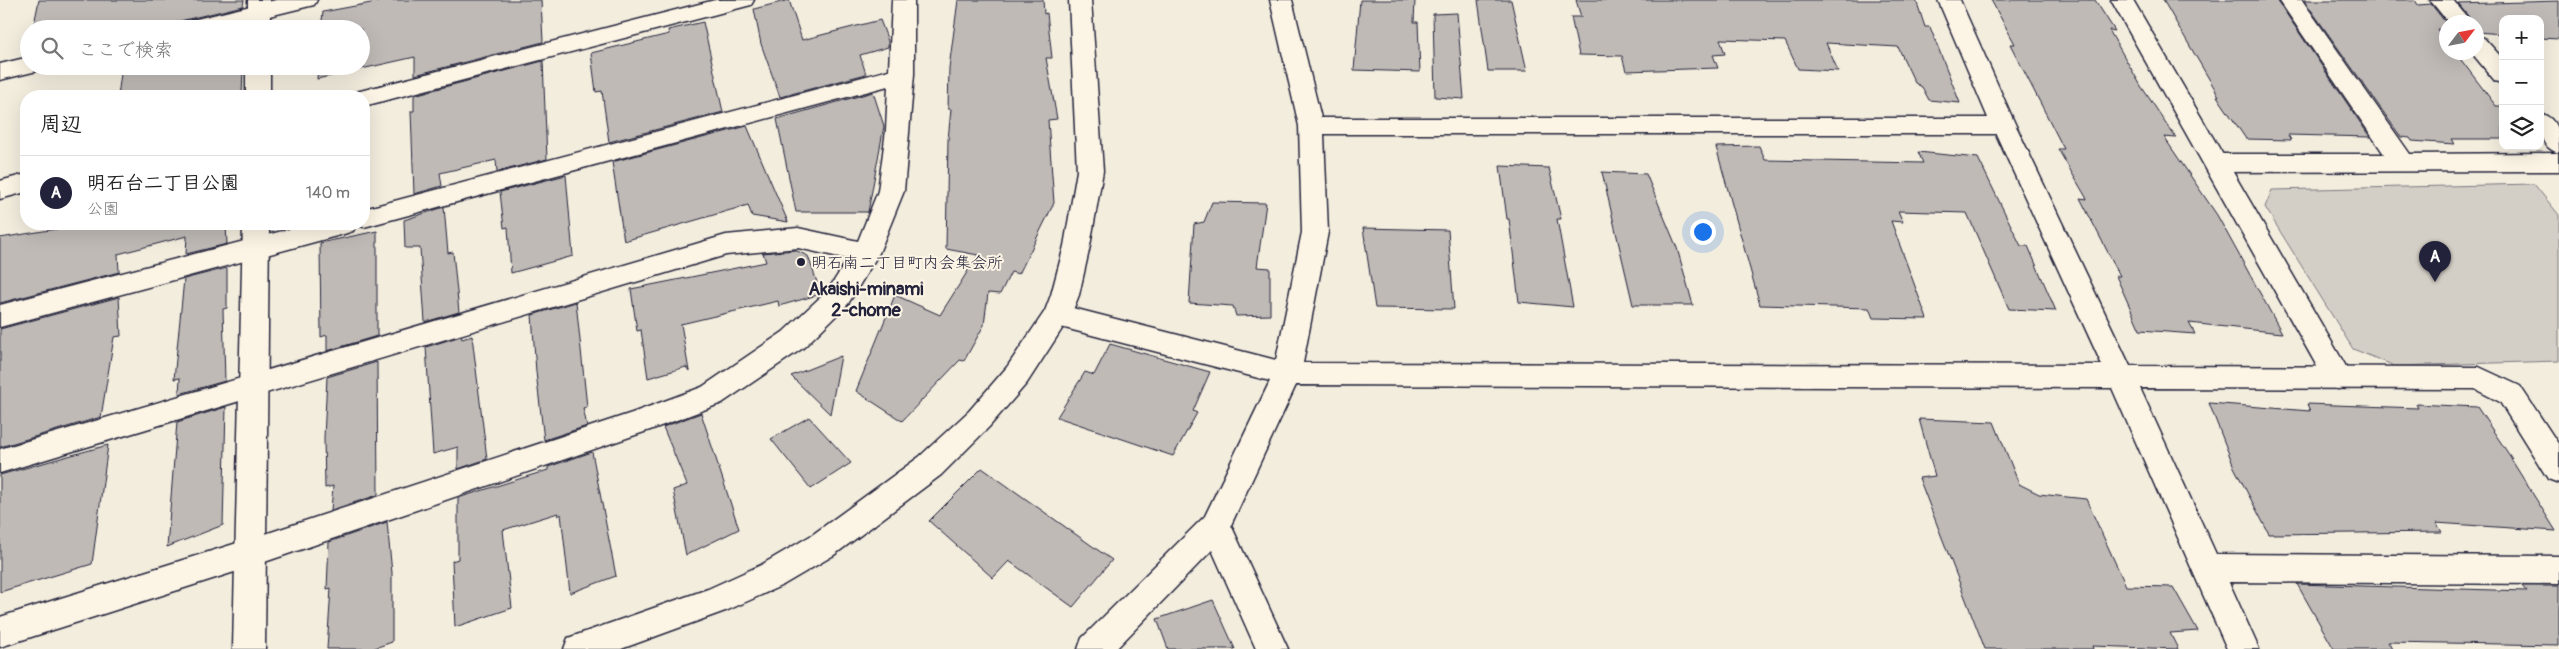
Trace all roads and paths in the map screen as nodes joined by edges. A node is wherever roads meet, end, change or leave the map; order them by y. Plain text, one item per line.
1 (306, 0) edge
2 (743, 0) edge
3 (903, 0) edge
4 (1080, 0) edge
5 (1281, 0) edge
6 (1950, 0) edge
7 (2122, 0) edge
8 (2290, 0) edge
9 (2442, 0) edge
10 (259, 13) edge
11 (2454, 15) edge
12 (226, 20) edge
13 (2484, 52) edge
14 (20, 67) edge
15 (2499, 70) edge
16 (0, 72) edge
17 (902, 74) junction
18 (258, 75) edge
19 (258, 90) edge
20 (370, 96) edge
21 (1311, 126) junction
22 (2004, 126) junction
23 (2544, 126) edge
24 (2559, 144) edge
25 (2216, 162) junction
26 (2403, 162) junction
27 (2559, 162) edge
28 (20, 185) edge
29 (0, 190) edge
30 (370, 216) edge
31 (300, 230) edge
32 (256, 236) edge
33 (866, 253) junction
34 (1056, 315) junction
35 (0, 316) edge
36 (1287, 374) junction
37 (2121, 377) junction
38 (2338, 378) junction
39 (253, 386) junction
40 (0, 461) edge
41 (2559, 470) edge
42 (1216, 526) junction
43 (250, 553) junction
44 (2206, 568) junction
45 (2559, 570) edge
46 (0, 632) edge
47 (248, 649) edge
48 (580, 649) edge
49 (1094, 649) edge
50 (1272, 649) edge
51 (2243, 649) edge

1 - 10 street
2 - 20 street
3 - 17 street
4 - 34 street
5 - 21 street
6 - 22 street
7 - 25 street
8 - 26 street
9 - 11 street
10 - 12 street
13 - 15 street
14 - 16 street
17 - 30 street
17 - 33 street
18 - 19 street
21 - 22 street
21 - 36 street
22 - 37 street
23 - 24 street
25 - 26 street
25 - 38 street
26 - 27 street
28 - 29 street
31 - 32 street
32 - 35 street
32 - 39 street
33 - 39 street
33 - 43 street
34 - 36 street
34 - 48 street
36 - 37 street
36 - 42 street
37 - 38 street
37 - 44 street
38 - 41 street
39 - 40 street
39 - 43 street
42 - 49 street
42 - 50 street
43 - 46 street
43 - 47 street
44 - 45 street
44 - 51 street

